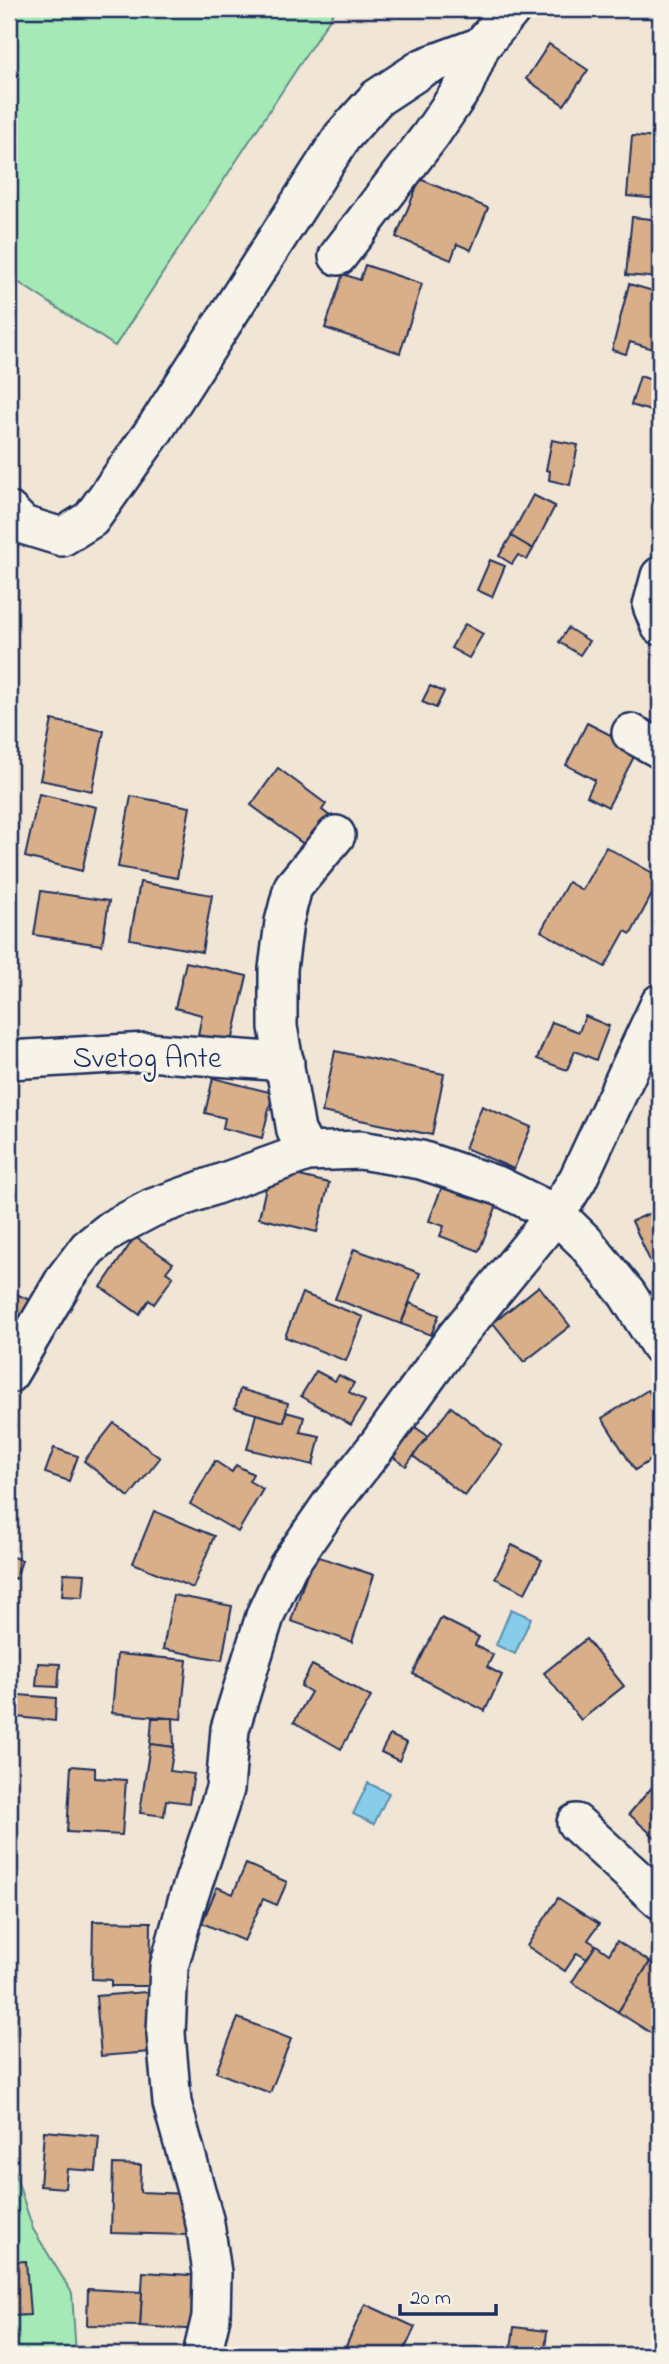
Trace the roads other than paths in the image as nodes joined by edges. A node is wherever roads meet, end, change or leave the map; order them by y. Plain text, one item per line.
1 (512, 9) edge
2 (481, 46) junction
3 (338, 256) dead end
4 (9, 511) edge
5 (660, 576) edge
6 (660, 626) edge
7 (336, 835) dead end
8 (660, 1003) edge
9 (9, 1060) edge
10 (285, 1062) junction
11 (307, 1152) junction
12 (556, 1214) junction
13 (660, 1346) edge
14 (9, 1374) edge
15 (576, 1823) dead end
16 (660, 1900) edge
17 (202, 2355) edge

1 - 2 street
2 - 3 street
2 - 4 street
5 - 6 street
7 - 10 street
8 - 12 street
9 - 10 street, Svetog Ante
10 - 11 street
11 - 12 street
11 - 14 street
12 - 13 street
12 - 17 street
15 - 16 street

